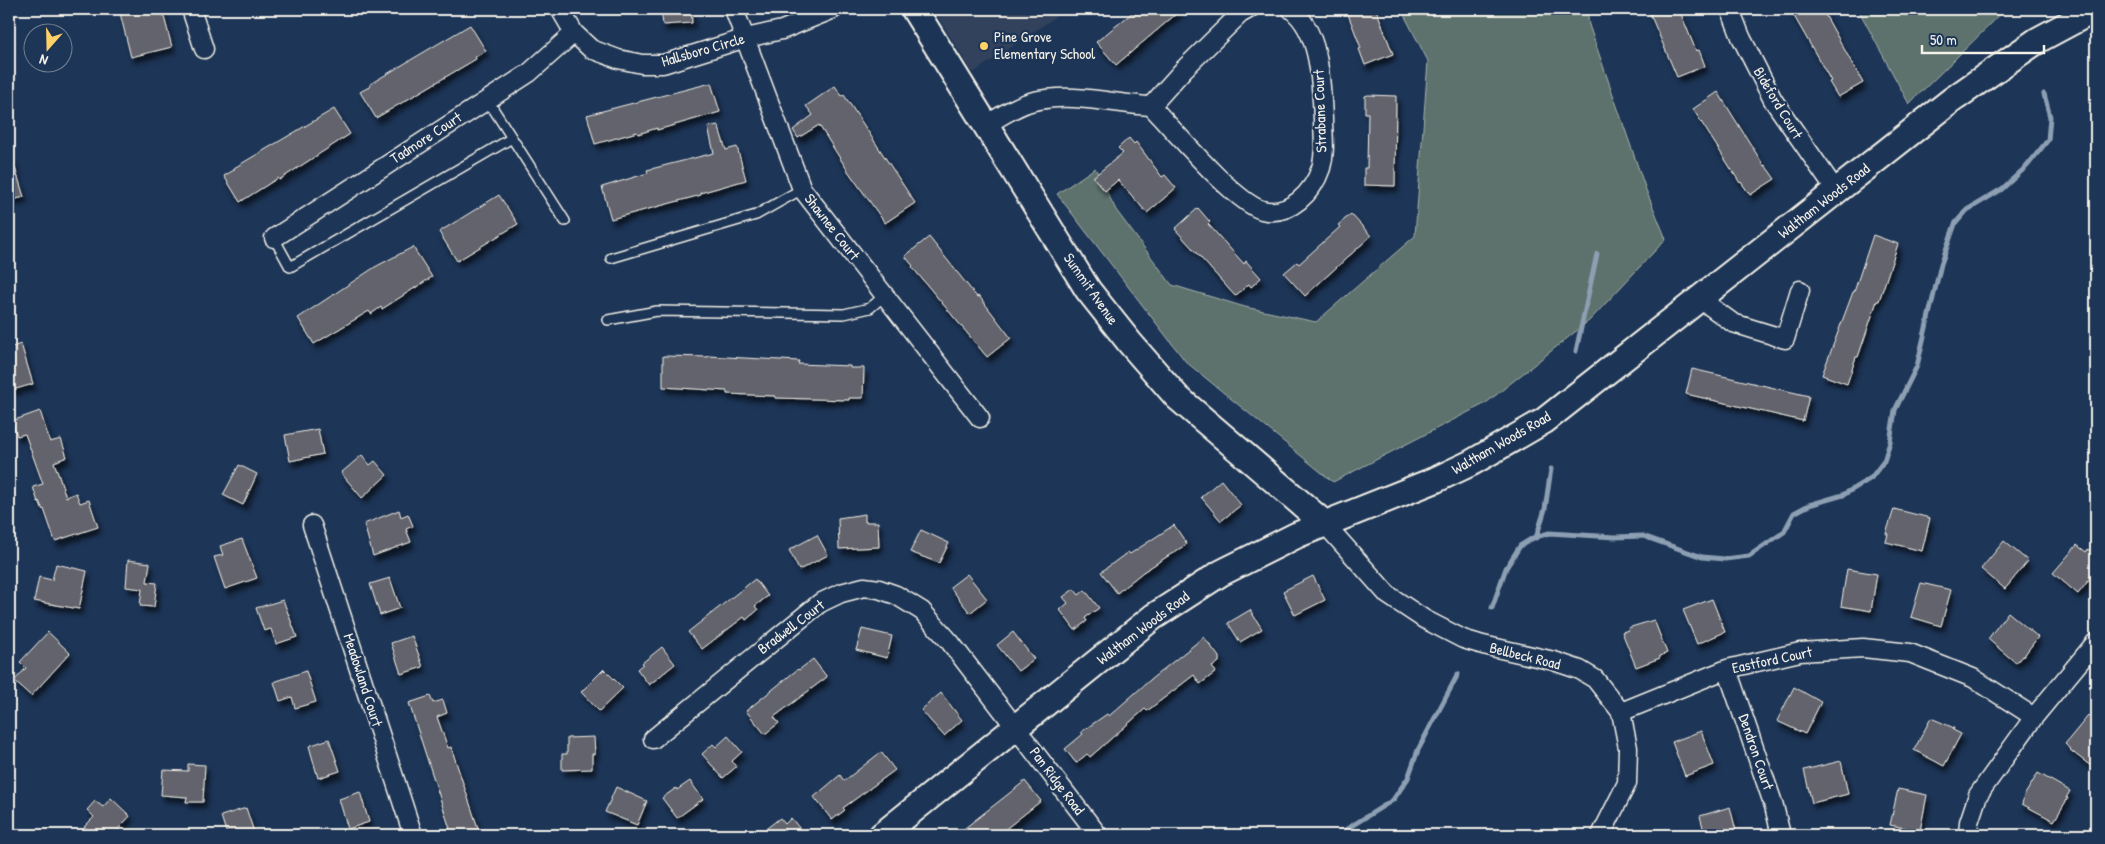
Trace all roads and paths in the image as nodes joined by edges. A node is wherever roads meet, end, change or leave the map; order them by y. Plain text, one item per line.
1 (191, 9) edge
2 (560, 9) edge
3 (734, 9) edge
4 (834, 9) edge
5 (914, 9) edge
6 (1249, 9) edge
7 (1291, 9) edge
8 (1730, 9) edge
9 (2096, 9) edge
10 (574, 33) junction
11 (746, 38) junction
12 (204, 49) dead end
13 (487, 99) junction
14 (1151, 106) junction
15 (986, 125) junction
16 (512, 138) junction
17 (802, 189) junction
18 (1836, 191) junction
19 (565, 220) dead end
20 (274, 238) joint
21 (611, 258) dead end
22 (1800, 290) dead end
23 (885, 295) junction
24 (1700, 299) junction
25 (608, 320) dead end
26 (980, 418) dead end
27 (1324, 524) junction
28 (312, 525) dead end
29 (2096, 642) edge
30 (1727, 669) junction
31 (1621, 712) junction
32 (2034, 717) junction
33 (1016, 727) junction
34 (653, 739) dead end
35 (413, 835) edge
36 (882, 835) edge
37 (1098, 835) edge
38 (1601, 835) edge
39 (1782, 835) edge
40 (1968, 835) edge

1 - 12 street
2 - 10 street, Hallsboro Circle
3 - 11 street, Shawnee Court
4 - 11 street, Hallsboro Circle
5 - 15 street, Summit Avenue
6 - 14 street
7 - 14 street, Strabane Court
8 - 18 street, Bideford Court
9 - 18 street, Waltham Woods Road
10 - 11 street, Hallsboro Circle
10 - 13 street, Tadmore Court
11 - 17 street, Shawnee Court
13 - 16 lane
13 - 20 street, Tadmore Court
14 - 15 street
15 - 27 street, Summit Avenue
16 - 19 lane
16 - 20 lane
17 - 21 lane
17 - 23 street, Shawnee Court
18 - 24 street, Waltham Woods Road
22 - 24 street
23 - 25 lane
23 - 26 street, Shawnee Court
24 - 27 street, Waltham Woods Road
27 - 31 street, Bellbeck Road
27 - 33 street, Waltham Woods Road
28 - 35 street, Meadowland Court
29 - 32 street
30 - 31 street, Eastford Court
30 - 32 street, Eastford Court
30 - 39 street, Dendron Court
31 - 38 street, Bellbeck Road
32 - 40 street
33 - 34 street, Bradwell Court
33 - 36 street, Waltham Woods Road
33 - 37 street, Pan Ridge Road

